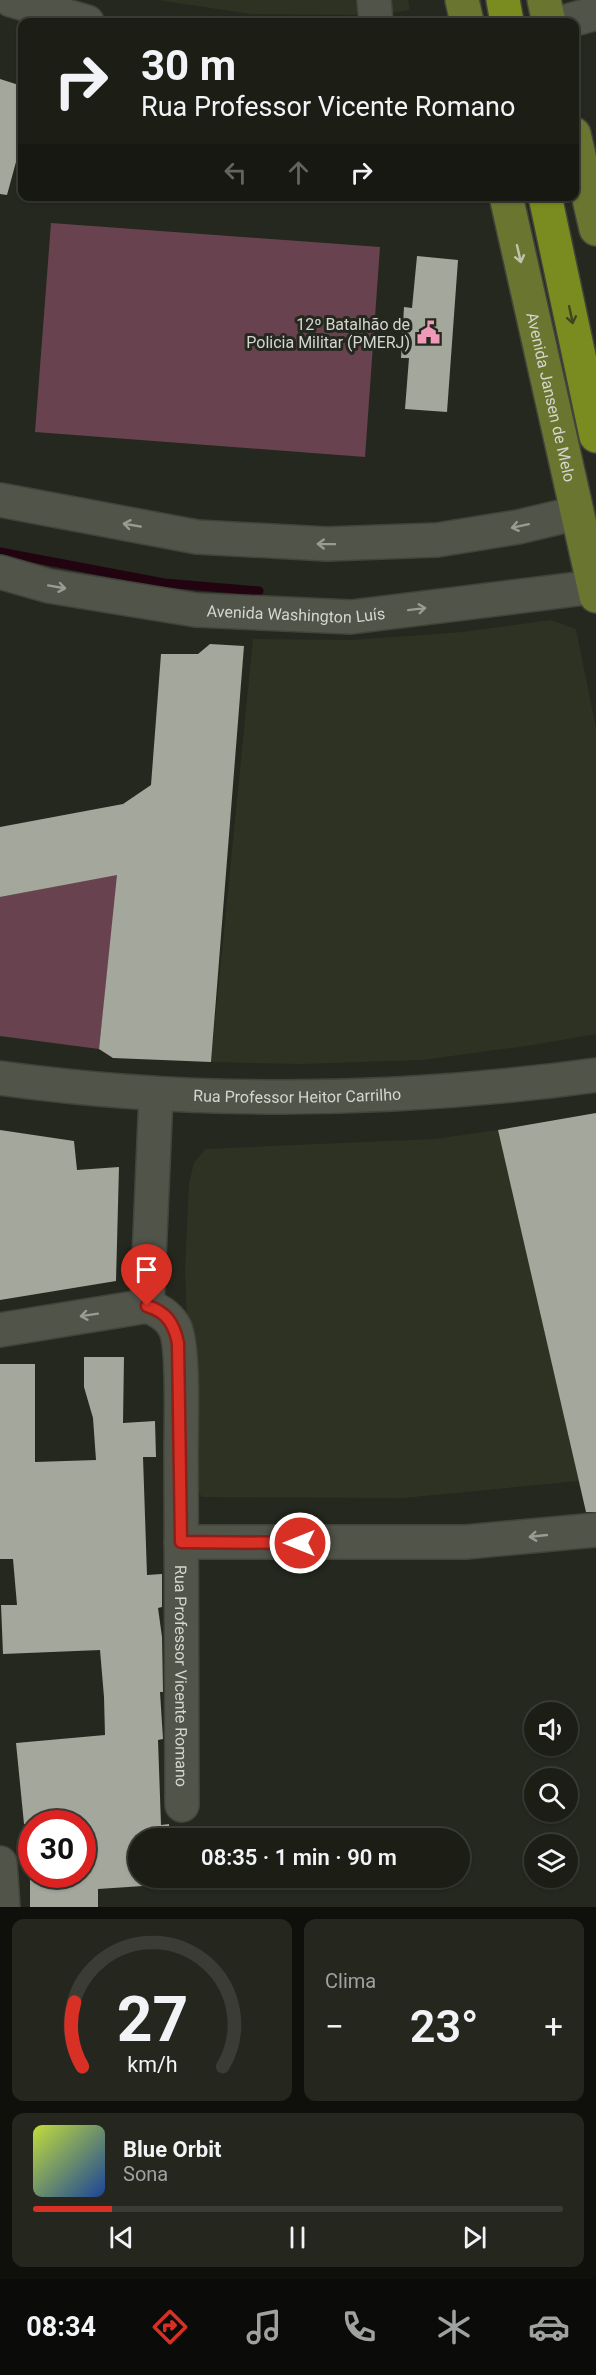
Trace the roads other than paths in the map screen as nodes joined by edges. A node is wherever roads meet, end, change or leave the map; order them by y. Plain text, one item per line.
1 (12, 0) edge
2 (374, 0) edge
3 (462, 0) edge
4 (503, 0) edge
5 (544, 0) edge
6 (596, 13) edge
7 (73, 18) edge
8 (376, 18) edge
9 (466, 18) edge
10 (506, 18) edge
11 (548, 18) edge
12 (578, 18) edge
13 (579, 156) edge
14 (507, 201) edge
15 (546, 201) edge
16 (596, 229) edge
17 (593, 422) edge
18 (0, 500) edge
19 (577, 513) junction
20 (0, 573) edge
21 (594, 591) edge
22 (596, 1075) edge
23 (0, 1078) edge
24 (156, 1095) junction
25 (147, 1306) junction
26 (0, 1330) edge
27 (596, 1530) edge
28 (181, 1542) junction
29 (182, 1806) dead end
30 (0, 1863) edge
31 (3, 1907) edge

1 - 7 street
2 - 8 street
3 - 9 main road
4 - 10 highway
5 - 11 main road
6 - 12 street
13 - 16 main road
14 -> 19 main road, Avenida Jansen de Melo
15 -> 17 highway
19 -> 18 street
19 - 21 main road, Avenida Jansen de Melo
20 -> 21 street, Avenida Washington Luís
22 - 24 street, Rua Professor Heitor Carrilho
23 - 24 street, Rua Professor Heitor Carrilho
24 - 25 street
25 -> 26 street
25 - 28 street, Rua Professor Vicente Romano
27 -> 28 street
28 - 29 street, Rua Professor Vicente Romano
30 - 31 street

